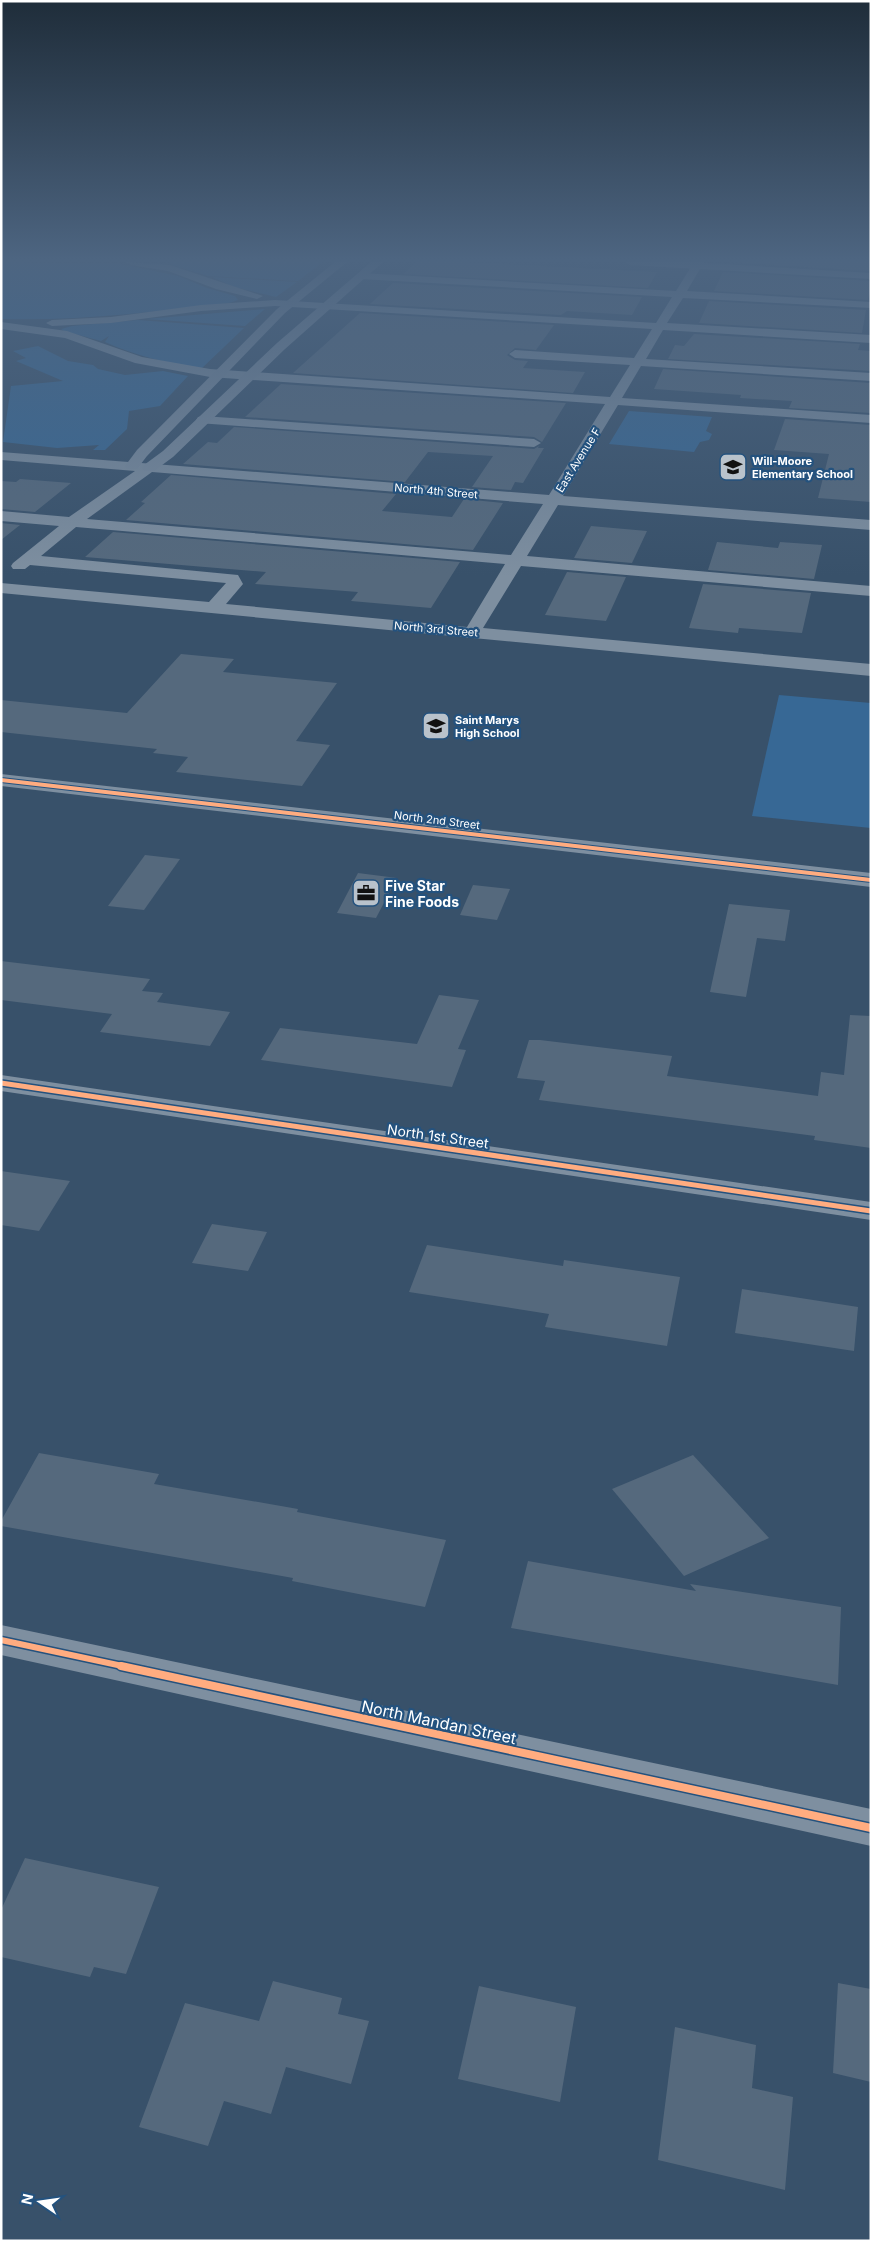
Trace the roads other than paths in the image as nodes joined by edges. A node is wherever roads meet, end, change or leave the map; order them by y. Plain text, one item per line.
1 (177, 367) edge
2 (226, 367) edge
3 (259, 367) edge
4 (635, 367) edge
5 (710, 367) edge
6 (219, 374) junction
7 (249, 376) junction
8 (871, 377) edge
9 (614, 401) junction
10 (871, 419) edge
11 (203, 420) junction
12 (534, 443) dead end
13 (1, 456) edge
14 (132, 466) junction
15 (149, 468) junction
16 (554, 501) junction
17 (1, 516) edge
18 (75, 520) junction
19 (871, 525) edge
20 (672, 557) dead end
21 (26, 560) junction
22 (517, 561) junction
23 (664, 574) junction
24 (1, 581) edge
25 (1, 588) edge
26 (871, 591) edge
27 (213, 608) junction
28 (391, 625) junction
29 (468, 632) junction
30 (378, 642) dead end
31 (447, 649) dead end
32 (871, 670) edge
33 (1, 780) edge
34 (871, 880) edge
35 (1, 1083) edge
36 (871, 1211) edge
37 (1, 1640) edge
38 (871, 1828) edge

1 - 6 street
2 - 6 main road
3 - 7 main road
4 - 9 street, East Avenue F
5 - 8 street
6 - 7 street
6 - 14 main road
7 - 9 street
7 - 11 main road
9 - 10 street
9 - 16 street, East Avenue F
11 - 12 street
11 - 15 main road
13 - 14 street, North 4th Street
14 - 15 street, North 4th Street
14 - 18 street
15 - 16 street, North 4th Street
15 - 18 street
16 - 19 street, North 4th Street
16 - 22 street, East Avenue F
17 - 18 street
18 - 21 street
18 - 22 street
20 - 23 street
21 - 24 street
21 - 27 street
22 - 23 street
22 - 29 street, East Avenue F
23 - 26 street
25 - 27 street, North 3rd Street
27 - 28 street, North 3rd Street
28 - 29 street, North 3rd Street
28 - 30 street
29 - 31 street, East Avenue F
29 - 32 street, North 3rd Street
33 - 34 street, North 2nd Street
35 - 36 street, North 1st Street
37 - 38 street, North Mandan Street

